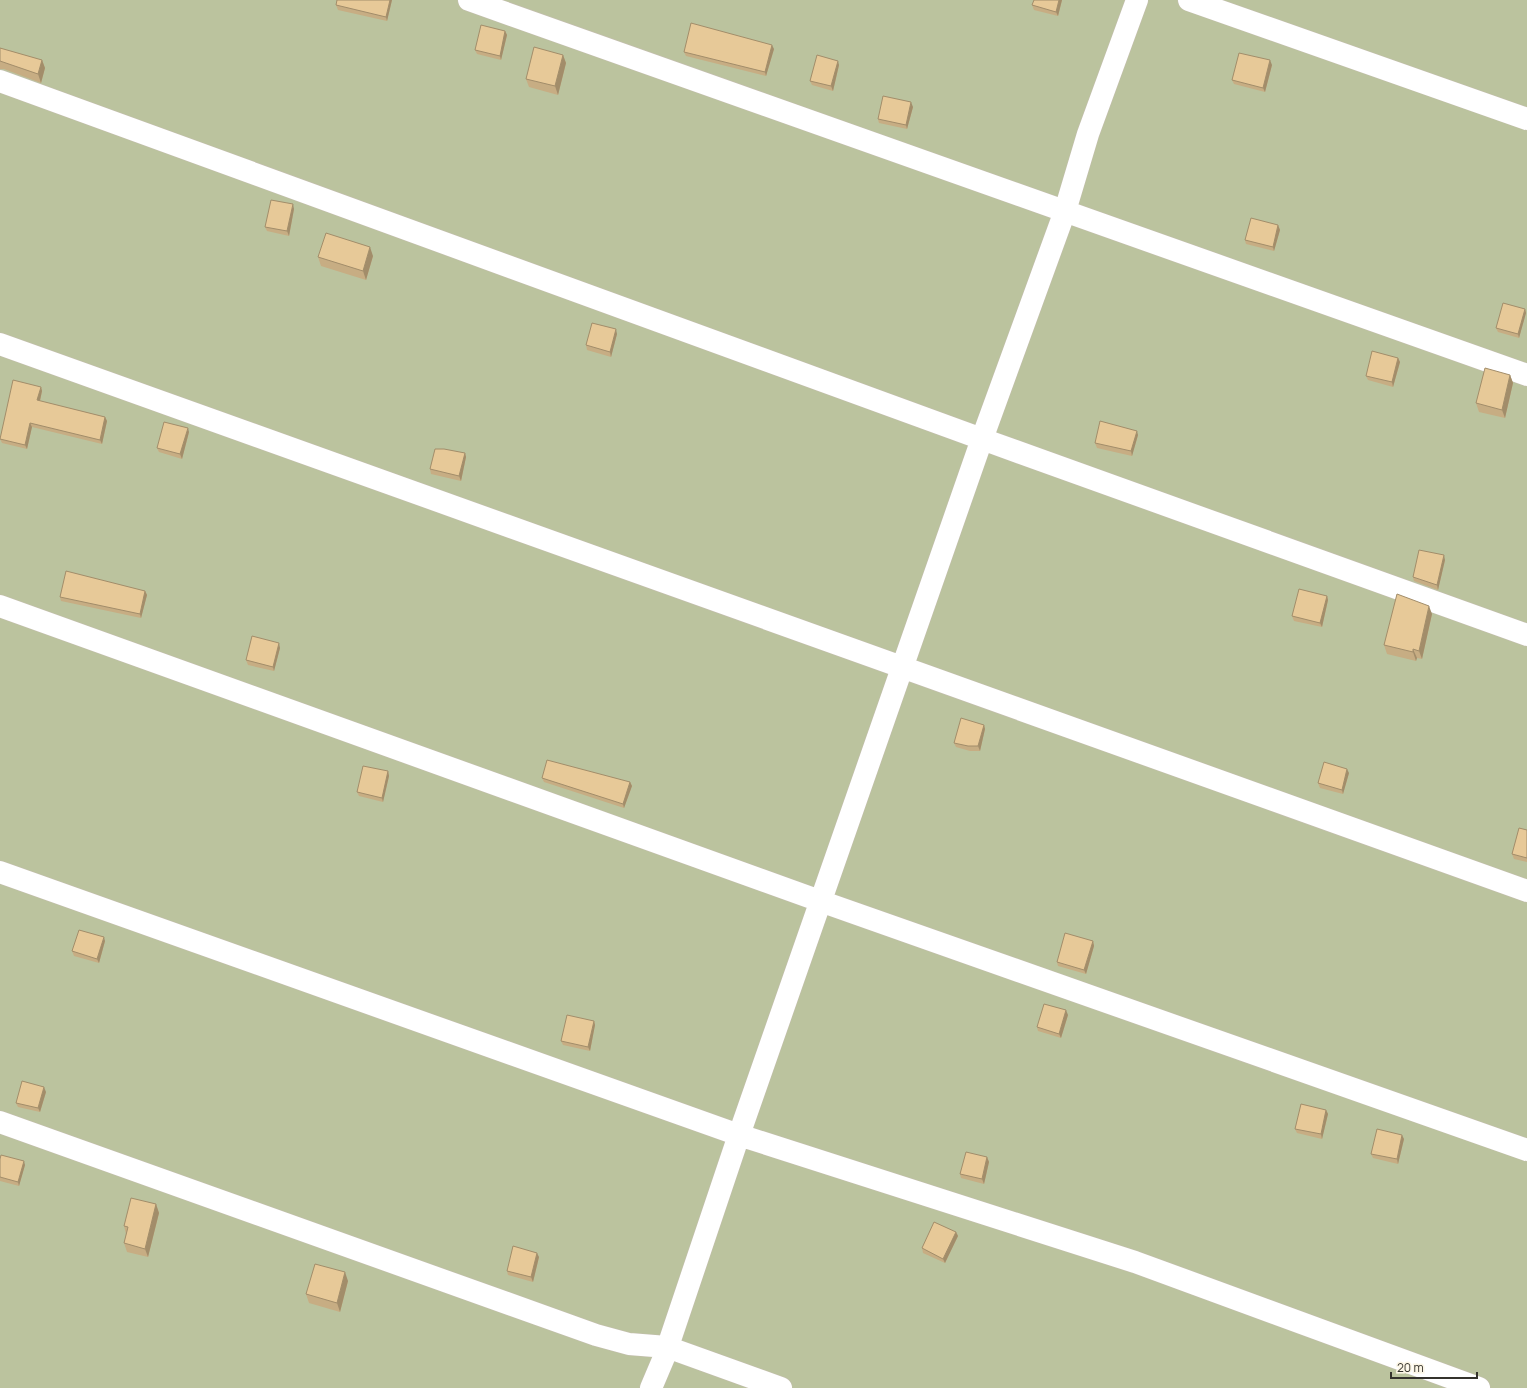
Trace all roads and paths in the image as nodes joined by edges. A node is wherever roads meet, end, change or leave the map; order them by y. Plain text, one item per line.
1 (469, 0) edge
2 (1137, 0) edge
3 (1189, 0) edge
4 (0, 81) edge
5 (1527, 119) edge
6 (1065, 211) junction
7 (0, 344) edge
8 (1527, 374) edge
9 (982, 439) junction
10 (0, 606) edge
11 (1527, 635) edge
12 (902, 668) junction
13 (0, 872) edge
14 (1527, 891) edge
15 (820, 901) junction
16 (0, 1122) edge
17 (739, 1134) junction
18 (1527, 1150) edge
19 (667, 1347) junction
20 (651, 1388) edge
21 (780, 1388) edge
22 (1479, 1388) edge

1 - 6 street
2 - 6 street
3 - 5 street
4 - 9 street
6 - 8 street
6 - 9 street
7 - 12 street
9 - 11 street
9 - 12 street
10 - 15 street
12 - 14 street
12 - 15 street
13 - 17 street
15 - 17 street
15 - 18 street
16 - 19 street
17 - 19 street
17 - 22 street
19 - 20 street
19 - 21 street

